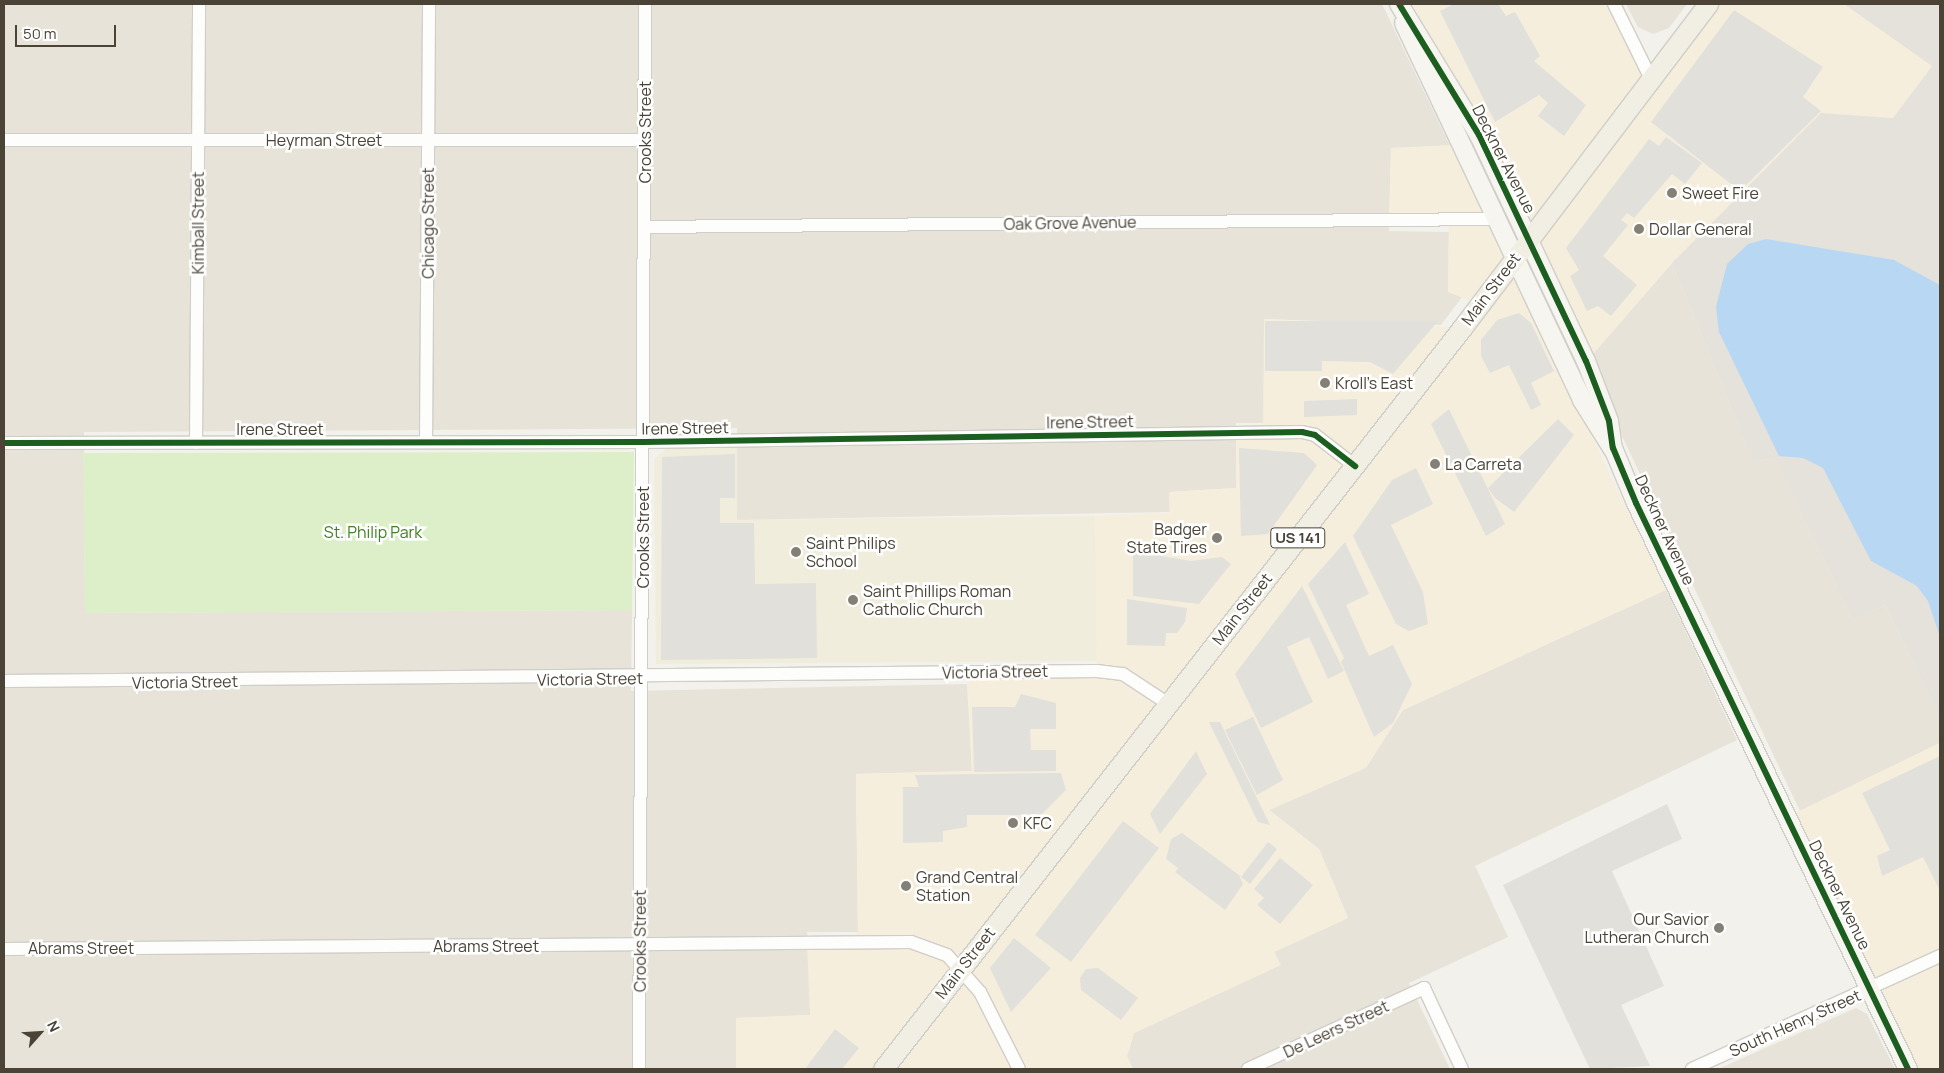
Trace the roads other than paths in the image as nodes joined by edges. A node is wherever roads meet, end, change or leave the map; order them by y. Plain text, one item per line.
1 (199, 4) edge
2 (429, 4) edge
3 (646, 4) edge
4 (1398, 4) edge
5 (1614, 4) edge
6 (1708, 4) edge
7 (1652, 81) junction
8 (4, 140) edge
9 (198, 140) junction
10 (428, 140) junction
11 (645, 140) junction
12 (1496, 219) junction
13 (644, 227) junction
14 (1528, 239) junction
15 (1514, 258) junction
16 (426, 442) junction
17 (643, 442) junction
18 (4, 443) edge
19 (196, 443) junction
20 (1613, 448) junction
21 (1355, 466) junction
22 (642, 678) junction
23 (4, 681) edge
24 (1167, 703) junction
25 (640, 945) junction
26 (4, 949) edge
27 (1940, 956) edge
28 (960, 969) junction
29 (1870, 989) junction
30 (639, 1069) edge
31 (883, 1069) edge
32 (1019, 1069) edge
33 (1248, 1069) edge
34 (1462, 1069) edge
35 (1692, 1069) edge
36 (1908, 1069) edge

1 - 9 street, Kimball Street
2 - 10 street, Chicago Street
3 - 11 street, Crooks Street
4 - 12 street, Deckner Avenue
4 - 14 street, Deckner Avenue
5 - 7 street
6 - 7 main road, Main Street / US 141
7 - 14 main road, Main Street / US 141
8 - 9 street, Heyrman Street
9 - 10 street, Heyrman Street
9 - 19 street, Kimball Street
10 - 11 street, Heyrman Street
10 - 16 street, Chicago Street
11 - 13 street, Crooks Street
12 - 13 street, Oak Grove Avenue
12 - 15 street, Deckner Avenue
13 - 17 street, Crooks Street
14 - 15 main road, Main Street / US 141
14 - 20 street, Deckner Avenue
15 - 20 street, Deckner Avenue
15 - 21 main road, Main Street / US 141
16 - 17 street, Irene Street
16 - 19 street, Irene Street
17 - 21 street, Irene Street
17 - 22 street, Crooks Street
18 - 19 street, Irene Street
20 - 29 street, Deckner Avenue
21 - 24 main road, Main Street / US 141
22 - 23 street, Victoria Street
22 - 24 street, Victoria Street
22 - 25 street, Crooks Street
24 - 28 main road, Main Street / US 141
25 - 26 street, Abrams Street
25 - 28 street, Abrams Street
25 - 30 street, Crooks Street
27 - 29 street, South Henry Street
28 - 31 main road, Main Street / US 141
28 - 32 street, Abrams Street
29 - 35 street, South Henry Street
29 - 36 street, Deckner Avenue
33 - 34 street, De Leers Street

